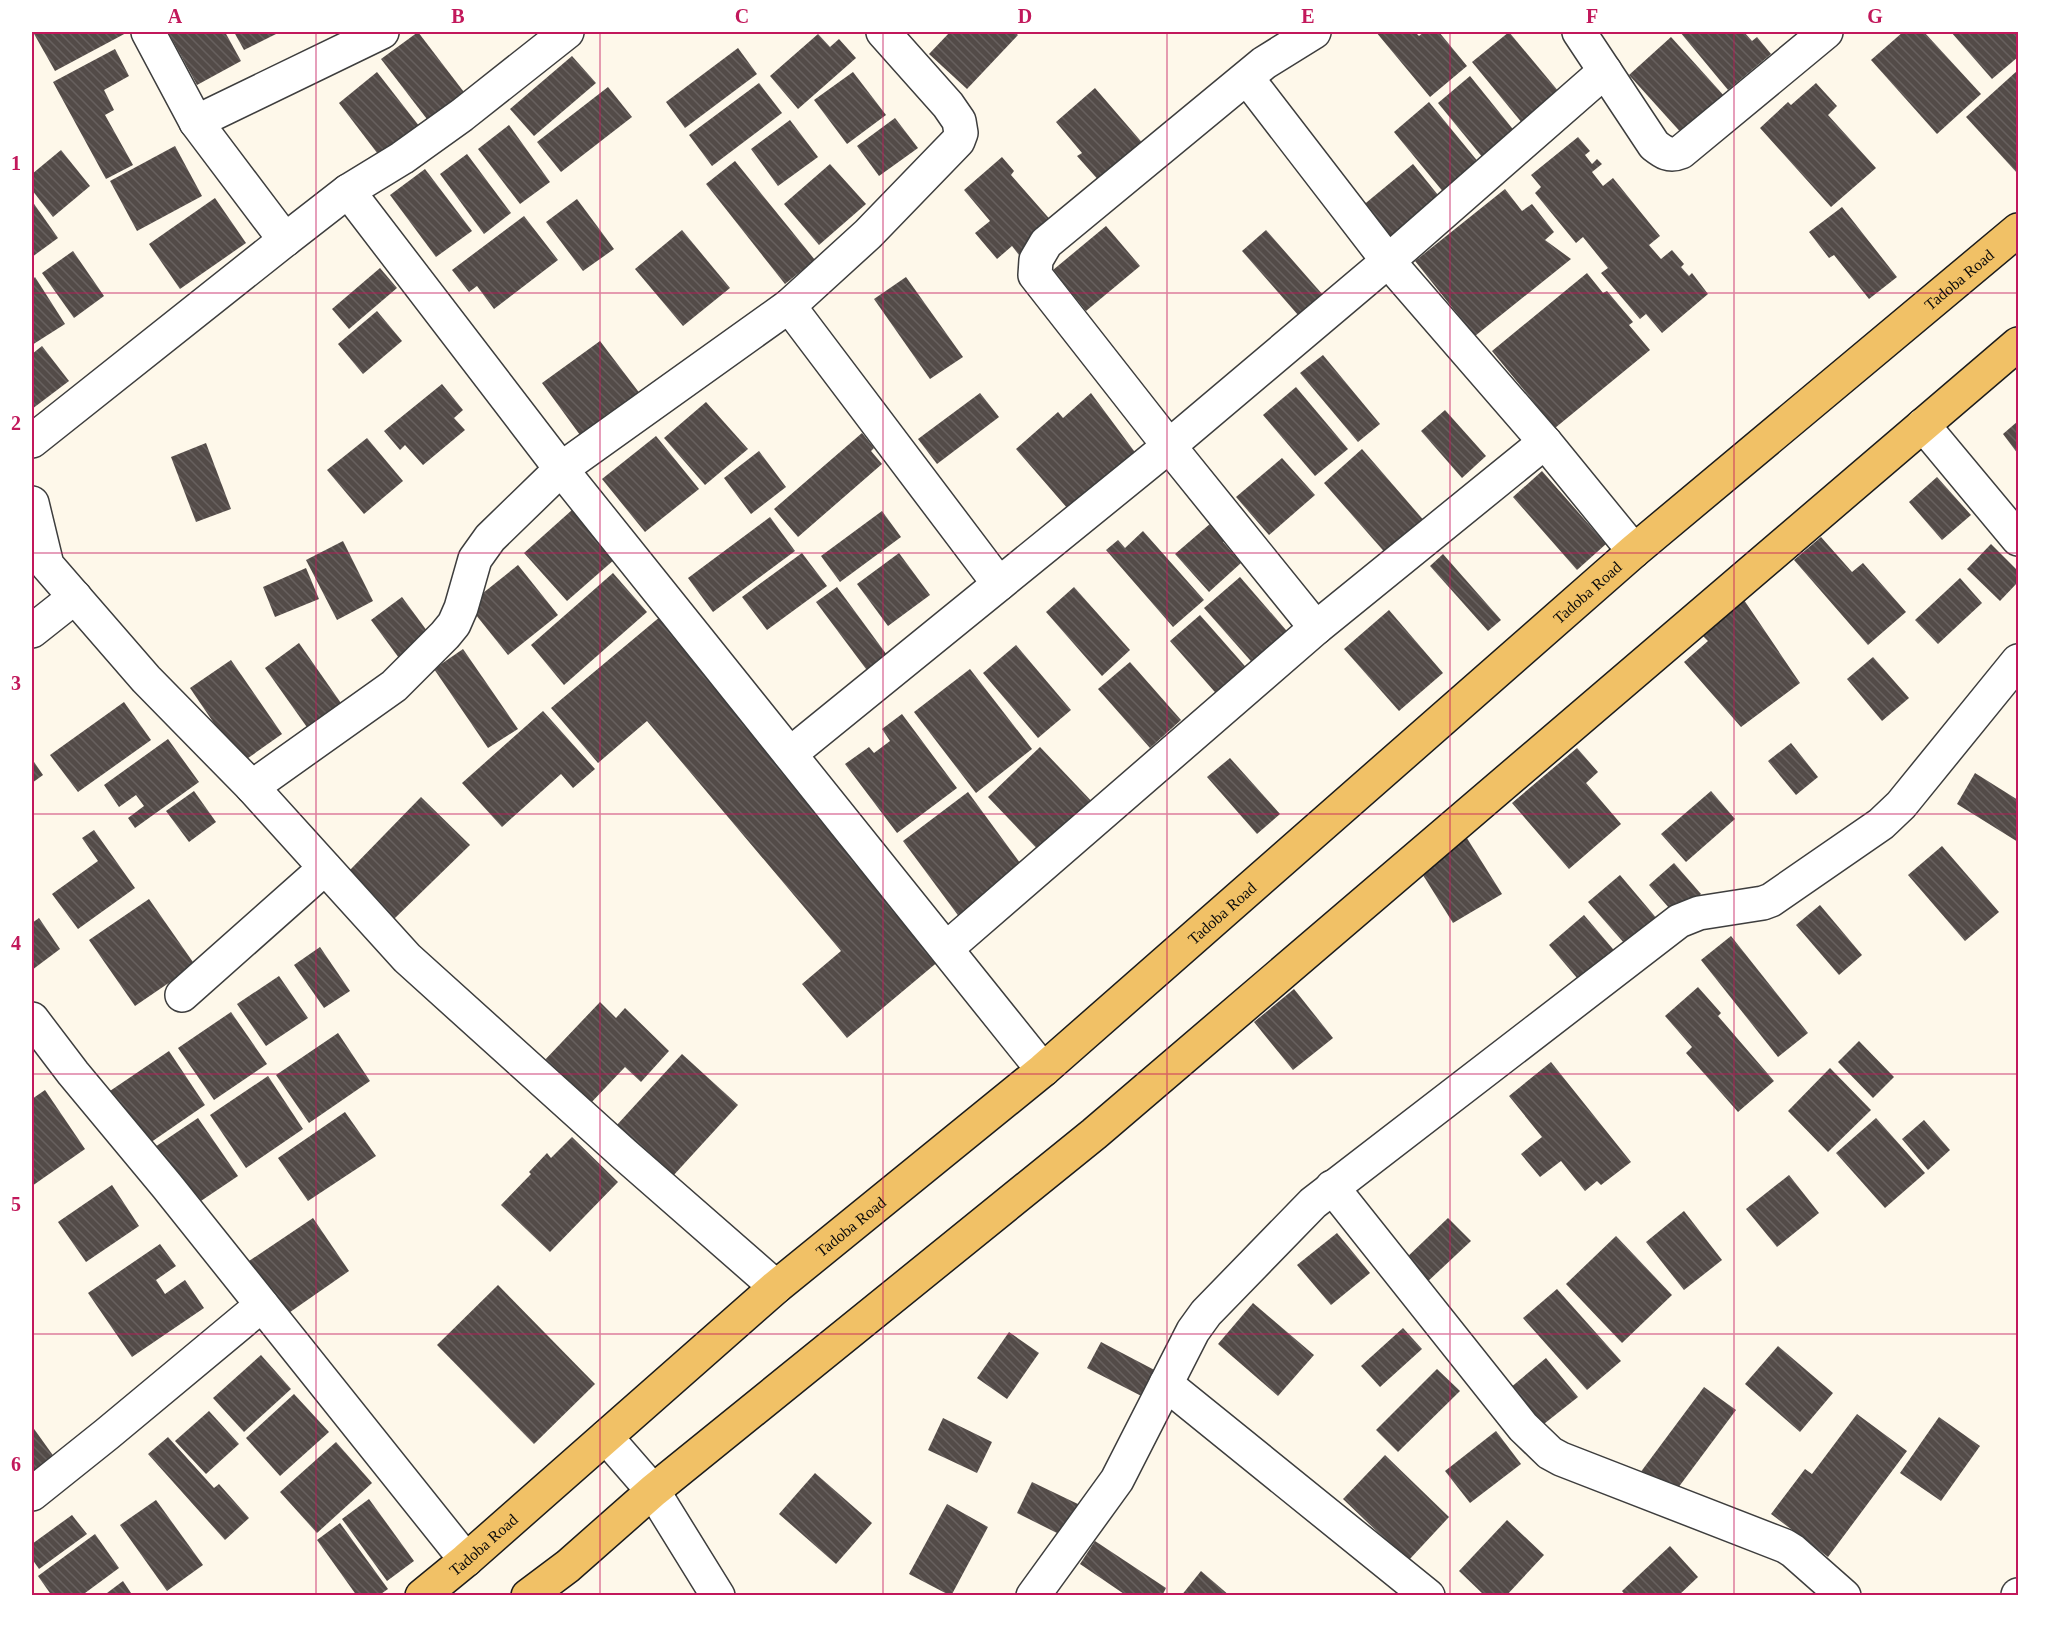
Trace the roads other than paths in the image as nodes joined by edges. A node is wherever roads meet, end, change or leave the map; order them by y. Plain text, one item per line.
1 (148, 32) edge
2 (382, 32) edge
3 (567, 32) edge
4 (883, 32) edge
5 (1314, 32) edge
6 (1579, 32) edge
7 (1826, 32) edge
8 (1605, 71) junction
9 (1247, 78) junction
10 (196, 122) junction
11 (348, 191) junction
12 (2019, 230) edge
13 (285, 240) junction
14 (1388, 261) junction
15 (789, 306) junction
16 (2019, 344) edge
17 (1923, 425) junction
18 (32, 441) edge
19 (1545, 442) junction
20 (1169, 446) junction
21 (561, 469) junction
22 (32, 503) edge
23 (2019, 539) edge
24 (1634, 550) junction
25 (999, 584) junction
26 (75, 597) junction
27 (1316, 628) junction
28 (32, 630) edge
29 (2019, 661) edge
30 (790, 754) junction
31 (252, 787) junction
32 (325, 868) junction
33 (947, 948) junction
34 (182, 995) dead end
35 (32, 1019) edge
36 (1043, 1070) junction
37 (1332, 1187) junction
38 (776, 1287) junction
39 (262, 1305) junction
40 (1166, 1384) junction
41 (606, 1437) junction
42 (653, 1491) junction
43 (32, 1494) edge
44 (466, 1560) junction
45 (422, 1596) edge
46 (528, 1596) edge
47 (718, 1596) edge
48 (1033, 1596) edge
49 (1428, 1596) edge
50 (1844, 1596) edge

1 - 10 street
2 - 10 street
3 - 11 street
4 - 15 street
5 - 9 street
6 - 8 street
7 - 8 street
8 - 14 street
9 - 14 street
9 - 20 street
10 - 13 street
11 - 13 street
11 - 21 street
12 - 24 main road, Tadoba Road
13 - 18 street
14 - 19 street
14 - 20 street
15 - 21 street
15 - 25 street
16 - 17 main road
17 - 23 street
17 - 42 main road
19 - 24 street
19 - 27 street
20 - 25 street
20 - 27 street
21 - 30 street
21 - 31 street
22 - 26 street
24 - 36 main road, Tadoba Road
25 - 30 street
26 - 28 street
26 - 31 street
27 - 33 street
29 - 37 street
30 - 33 street
31 - 32 street
32 - 34 street
32 - 38 street
33 - 36 street
35 - 39 street
36 - 38 main road, Tadoba Road
37 - 40 street
37 - 50 street
38 - 41 main road, Tadoba Road
39 - 43 street
39 - 44 street
40 - 48 street
40 - 49 street
41 - 42 street
41 - 44 main road, Tadoba Road
42 - 46 main road
42 - 47 street
44 - 45 main road, Tadoba Road

